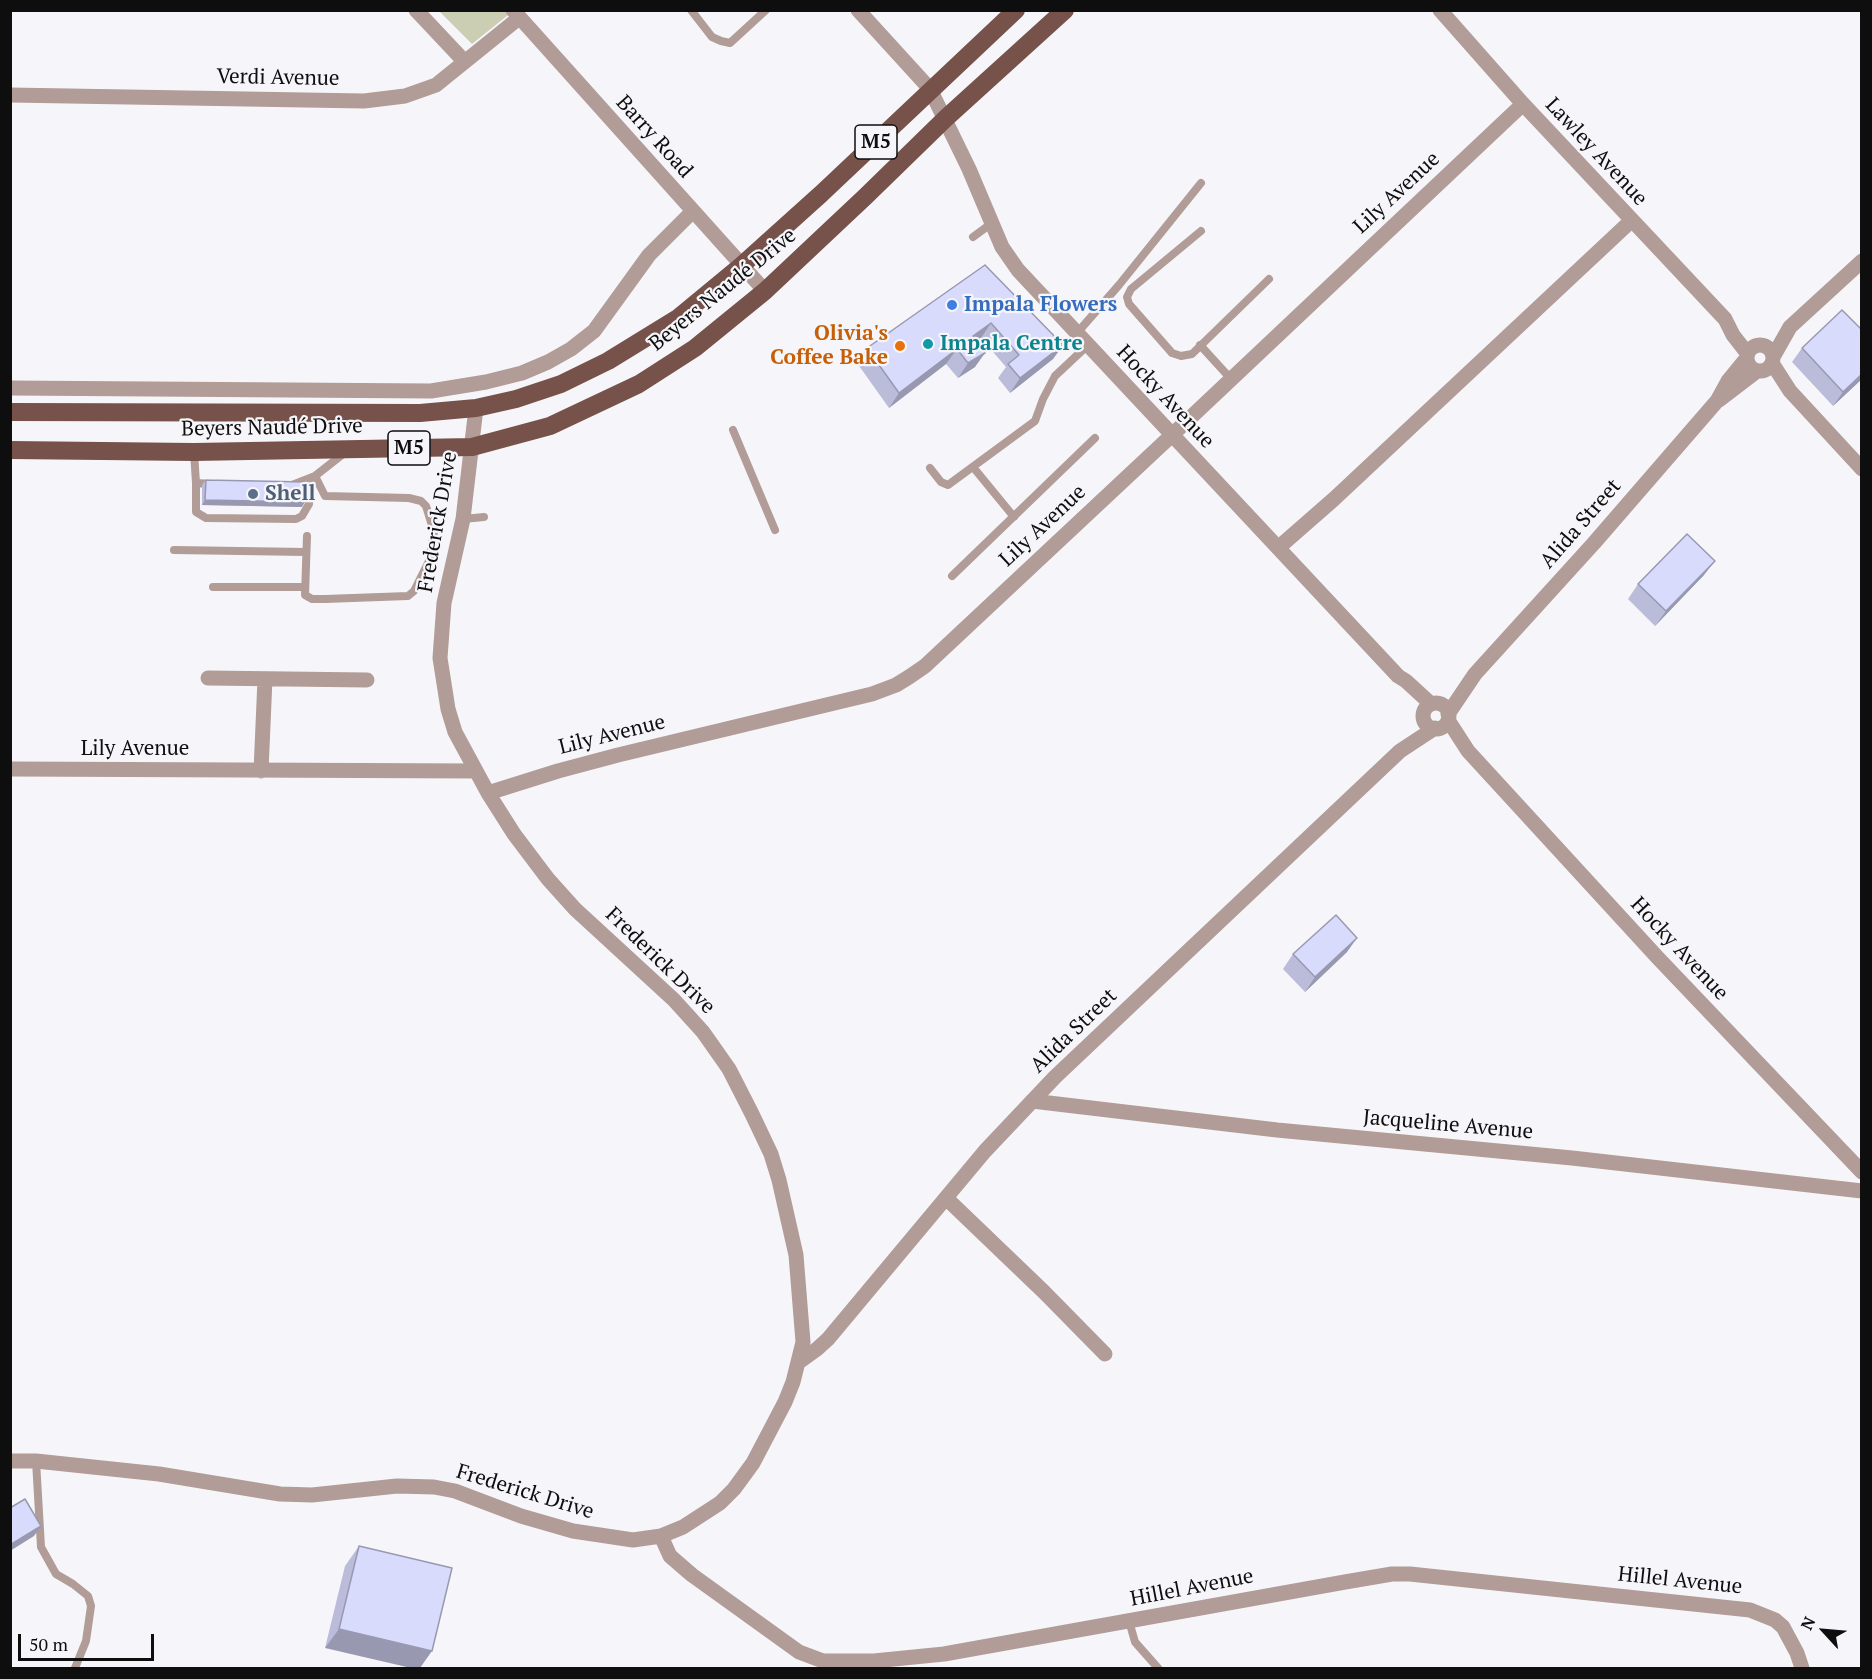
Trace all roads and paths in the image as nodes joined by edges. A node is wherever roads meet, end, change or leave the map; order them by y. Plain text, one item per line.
1 (416, 10) edge
2 (691, 10) edge
3 (766, 10) edge
4 (858, 10) edge
5 (1016, 10) edge
6 (1065, 10) edge
7 (1440, 10) edge
8 (516, 14) edge
9 (464, 61) junction
10 (930, 89) junction
11 (10, 95) edge
12 (1523, 104) junction
13 (946, 118) junction
14 (1201, 183) dead end
15 (692, 212) junction
16 (1632, 220) junction
17 (992, 223) junction
18 (1201, 231) dead end
19 (973, 237) dead end
20 (1862, 261) edge
21 (741, 266) junction
22 (1269, 279) dead end
23 (765, 291) junction
24 (1790, 327) junction
25 (1077, 333) junction
26 (1088, 345) junction
27 (1200, 345) junction
28 (1753, 350) junction
29 (1766, 366) junction
30 (1231, 380) junction
31 (10, 388) edge
32 (1717, 401) junction
33 (476, 408) junction
34 (10, 412) edge
35 (733, 430) dead end
36 (1172, 435) junction
37 (1095, 438) dead end
38 (472, 447) junction
39 (349, 449) junction
40 (10, 450) edge
41 (194, 452) junction
42 (973, 467) junction
43 (930, 468) dead end
44 (1862, 469) edge
45 (313, 477) junction
46 (196, 483) junction
47 (218, 484) edge
48 (286, 486) edge
49 (484, 517) dead end
50 (1014, 517) junction
51 (463, 519) junction
52 (775, 530) dead end
53 (307, 536) dead end
54 (1278, 548) junction
55 (174, 550) dead end
56 (306, 552) junction
57 (952, 576) dead end
58 (213, 587) dead end
59 (305, 587) junction
60 (208, 678) dead end
61 (265, 680) junction
62 (367, 680) dead end
63 (1436, 716) junction
64 (10, 769) edge
65 (261, 771) junction
66 (475, 771) junction
67 (488, 793) junction
68 (1032, 1101) junction
69 (1862, 1172) edge
70 (1862, 1191) edge
71 (946, 1198) junction
72 (1105, 1354) dead end
73 (799, 1362) junction
74 (10, 1461) edge
75 (36, 1461) junction
76 (661, 1536) junction
77 (1129, 1622) junction
78 (75, 1668) edge
79 (1158, 1668) edge
80 (1802, 1668) edge

1 - 9 street
2 - 3 lane
4 - 10 street, Hocky Avenue
5 - 10 main road, Beyers Naudé Drive / M5
6 - 13 main road, Beyers Naudé Drive / M5
7 - 12 street, Lawley Avenue
8 - 9 street, Verdi Avenue
8 - 15 street, Barry Road
9 - 11 street, Verdi Avenue
10 - 13 street, Hocky Avenue
10 - 21 main road, Beyers Naudé Drive / M5
12 - 16 street, Lawley Avenue
12 - 30 street, Lily Avenue
13 - 17 street, Hocky Avenue
13 - 23 main road, Beyers Naudé Drive / M5
14 - 25 lane
15 - 21 street, Barry Road
15 - 31 street, Beyers Naudé Drive
16 - 28 street, Lawley Avenue
16 - 54 street
17 - 19 lane
17 - 25 street, Hocky Avenue
18 - 27 lane
20 - 24 street, Alida Street
21 - 23 street, Barry Road
21 - 33 main road, Beyers Naudé Drive / M5
22 - 27 lane
23 - 38 main road, Beyers Naudé Drive / M5
24 - 28 street, Alida Street
24 - 29 street, Alida Street
25 - 26 street, Hocky Avenue
26 - 36 street, Hocky Avenue
26 - 42 lane
27 - 30 lane
28 - 29 street
28 - 29 street
28 - 32 street, Alida Street
29 - 32 street, Alida Street
29 - 44 street
30 - 36 street, Lily Avenue
32 - 63 street, Alida Street
33 - 34 main road, Beyers Naudé Drive / M5
33 - 38 street, Frederick Drive
35 - 52 lane
36 - 54 street, Hocky Avenue
36 - 67 street, Lily Avenue
37 - 50 lane
38 - 39 main road, Beyers Naudé Drive / M5
38 - 51 street, Frederick Drive
39 - 41 main road, Beyers Naudé Drive / M5
39 - 45 lane
40 - 41 main road, Beyers Naudé Drive / M5
41 - 46 lane
42 - 43 lane
42 - 50 lane
45 - 46 lane
45 - 48 lane
45 - 59 lane
46 - 47 lane
49 - 51 lane
50 - 57 lane
51 - 66 street, Frederick Drive
53 - 56 lane
54 - 63 street, Hocky Avenue
55 - 56 lane
56 - 59 lane
58 - 59 lane
60 - 61 street
61 - 62 street
61 - 65 street
63 - 68 street, Alida Street
63 - 69 street, Hocky Avenue
64 - 65 street, Lily Avenue
65 - 66 street, Lily Avenue
66 - 67 street, Frederick Drive
67 - 73 street, Frederick Drive
68 - 70 street, Jacqueline Avenue
68 - 71 street, Alida Street
71 - 72 street
71 - 73 street, Alida Street
73 - 76 street, Frederick Drive
74 - 75 street, Frederick Drive
75 - 76 street, Frederick Drive
75 - 78 lane
76 - 77 street, Hillel Avenue
77 - 79 lane
77 - 80 street, Hillel Avenue

